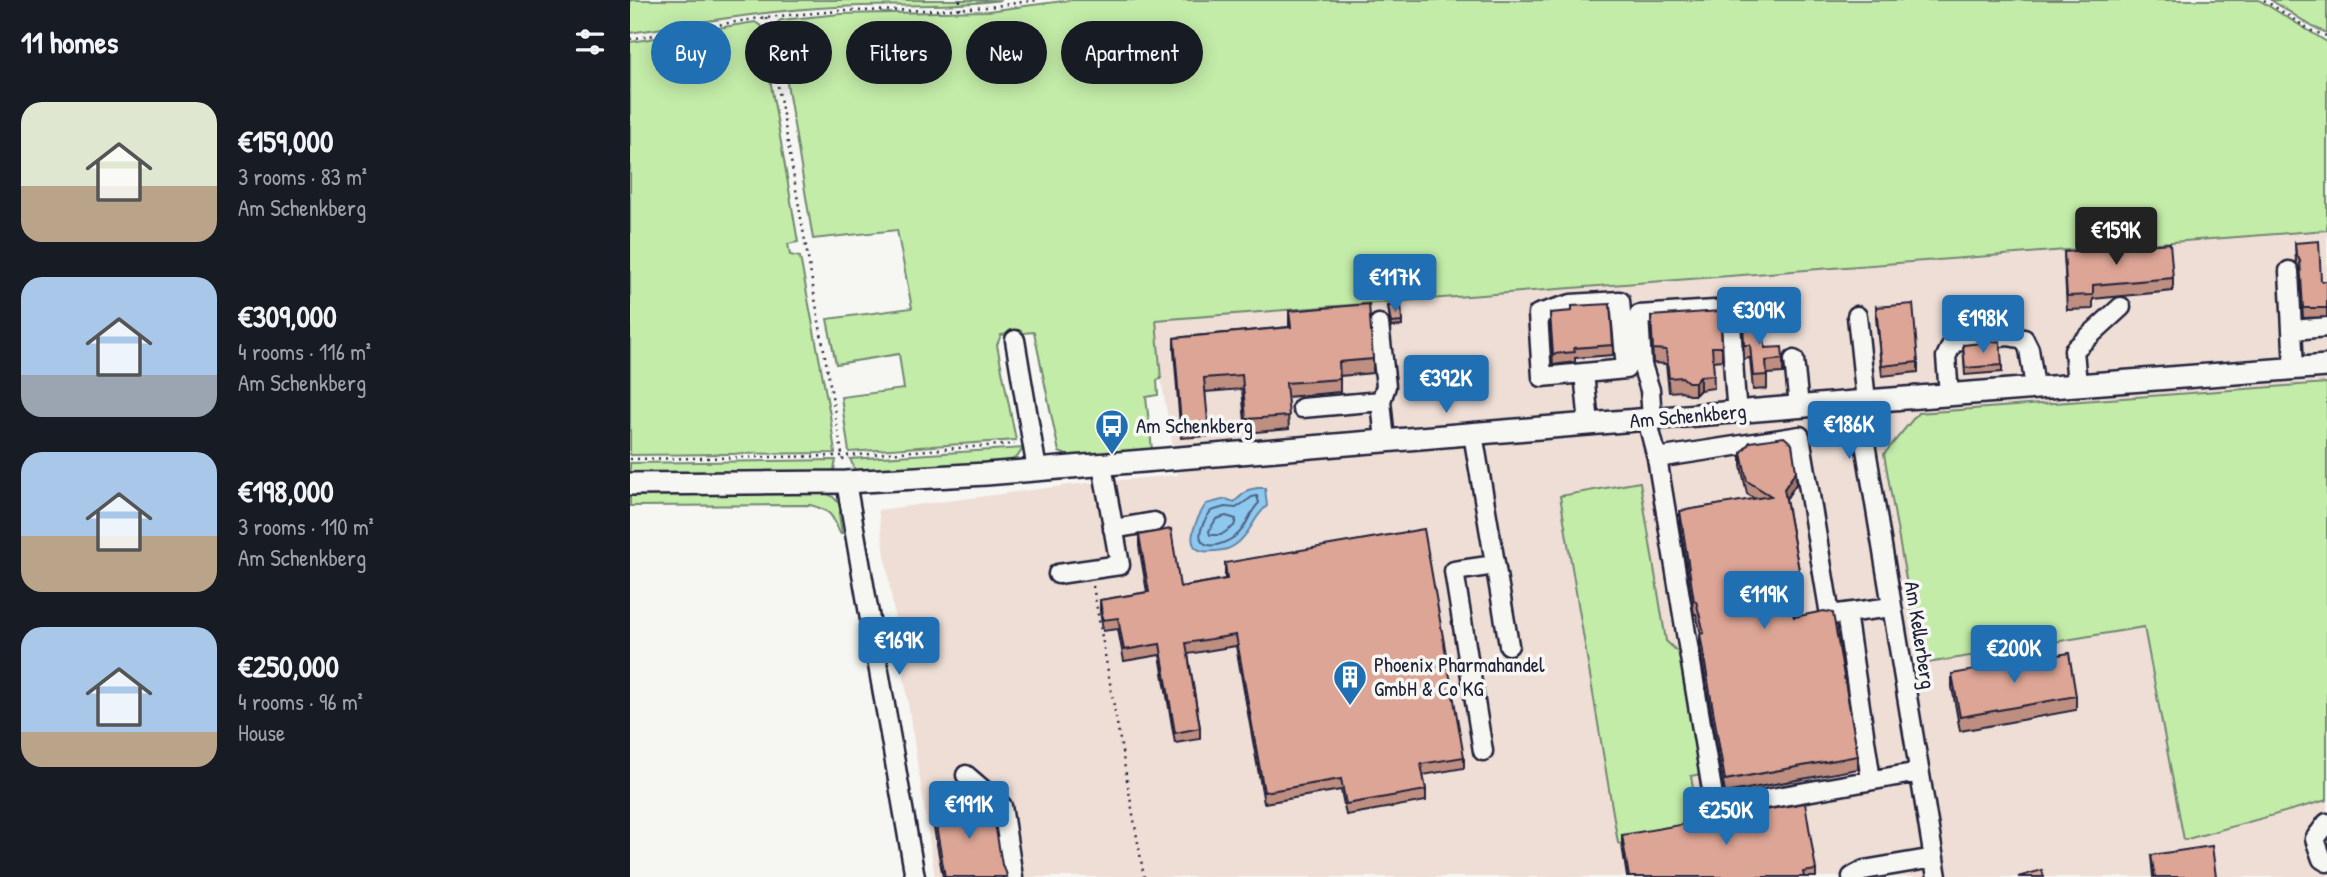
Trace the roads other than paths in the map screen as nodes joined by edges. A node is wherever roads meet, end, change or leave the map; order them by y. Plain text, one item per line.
1 (2289, 271) dead end
2 (2121, 307) dead end
3 (1857, 316) dead end
4 (1379, 324) dead end
5 (2327, 327) edge
6 (2294, 330) junction
7 (1015, 340) dead end
8 (1794, 360) dead end
9 (2327, 366) edge
10 (2294, 369) junction
11 (1584, 373) junction
12 (2077, 384) junction
13 (2035, 387) junction
14 (1948, 394) junction
15 (1381, 401) junction
16 (1862, 401) junction
17 (1799, 406) junction
18 (1302, 408) dead end
19 (1737, 411) junction
20 (1650, 419) junction
21 (1589, 424) junction
22 (1473, 434) junction
23 (1385, 441) junction
24 (1657, 458) junction
25 (1102, 465) junction
26 (1037, 470) junction
27 (846, 482) junction
28 (630, 484) edge
29 (1154, 522) dead end
30 (1113, 529) junction
31 (1495, 565) junction
32 (1058, 574) dead end
33 (1892, 607) junction
34 (1846, 613) junction
35 (1509, 645) dead end
36 (1483, 751) dead end
37 (1919, 772) junction
38 (966, 775) dead end
39 (1871, 780) junction
40 (2327, 823) edge
41 (1934, 858) junction
42 (2327, 862) edge
43 (915, 877) edge
44 (1013, 877) edge
45 (1852, 877) edge
46 (1937, 877) edge

1 - 6 street
2 - 12 street
3 - 16 street, Am Kellerberg
4 - 15 street
5 - 6 street
6 - 10 street
7 - 26 street
8 - 17 street
9 - 10 main road, Am Schenkberg
10 - 12 main road, Am Schenkberg
11 - 11 street
11 - 21 street
12 - 13 main road, Am Schenkberg
13 - 14 main road, Am Schenkberg
13 - 14 street
14 - 16 main road, Am Schenkberg
15 - 18 street
15 - 23 street
16 - 17 main road, Am Schenkberg
16 - 33 street, Am Kellerberg
17 - 19 main road, Am Schenkberg
19 - 20 main road, Am Schenkberg
19 - 20 street
20 - 21 main road, Am Schenkberg
20 - 24 street
21 - 22 main road, Am Schenkberg
22 - 23 main road, Am Schenkberg
22 - 31 street
23 - 25 main road, Am Schenkberg
24 - 34 street
24 - 39 street
25 - 26 main road, Am Schenkberg
25 - 30 street
26 - 27 main road, Am Schenkberg
27 - 28 main road, Am Schenkberg
27 - 43 street
29 - 30 street
30 - 32 street
31 - 35 street
31 - 36 street
33 - 34 street
33 - 37 street, Am Kellerberg
34 - 39 street
37 - 39 street
37 - 41 street, Am Kellerberg
38 - 44 street
40 - 42 street
41 - 45 street
41 - 46 street, Am Kellerberg

